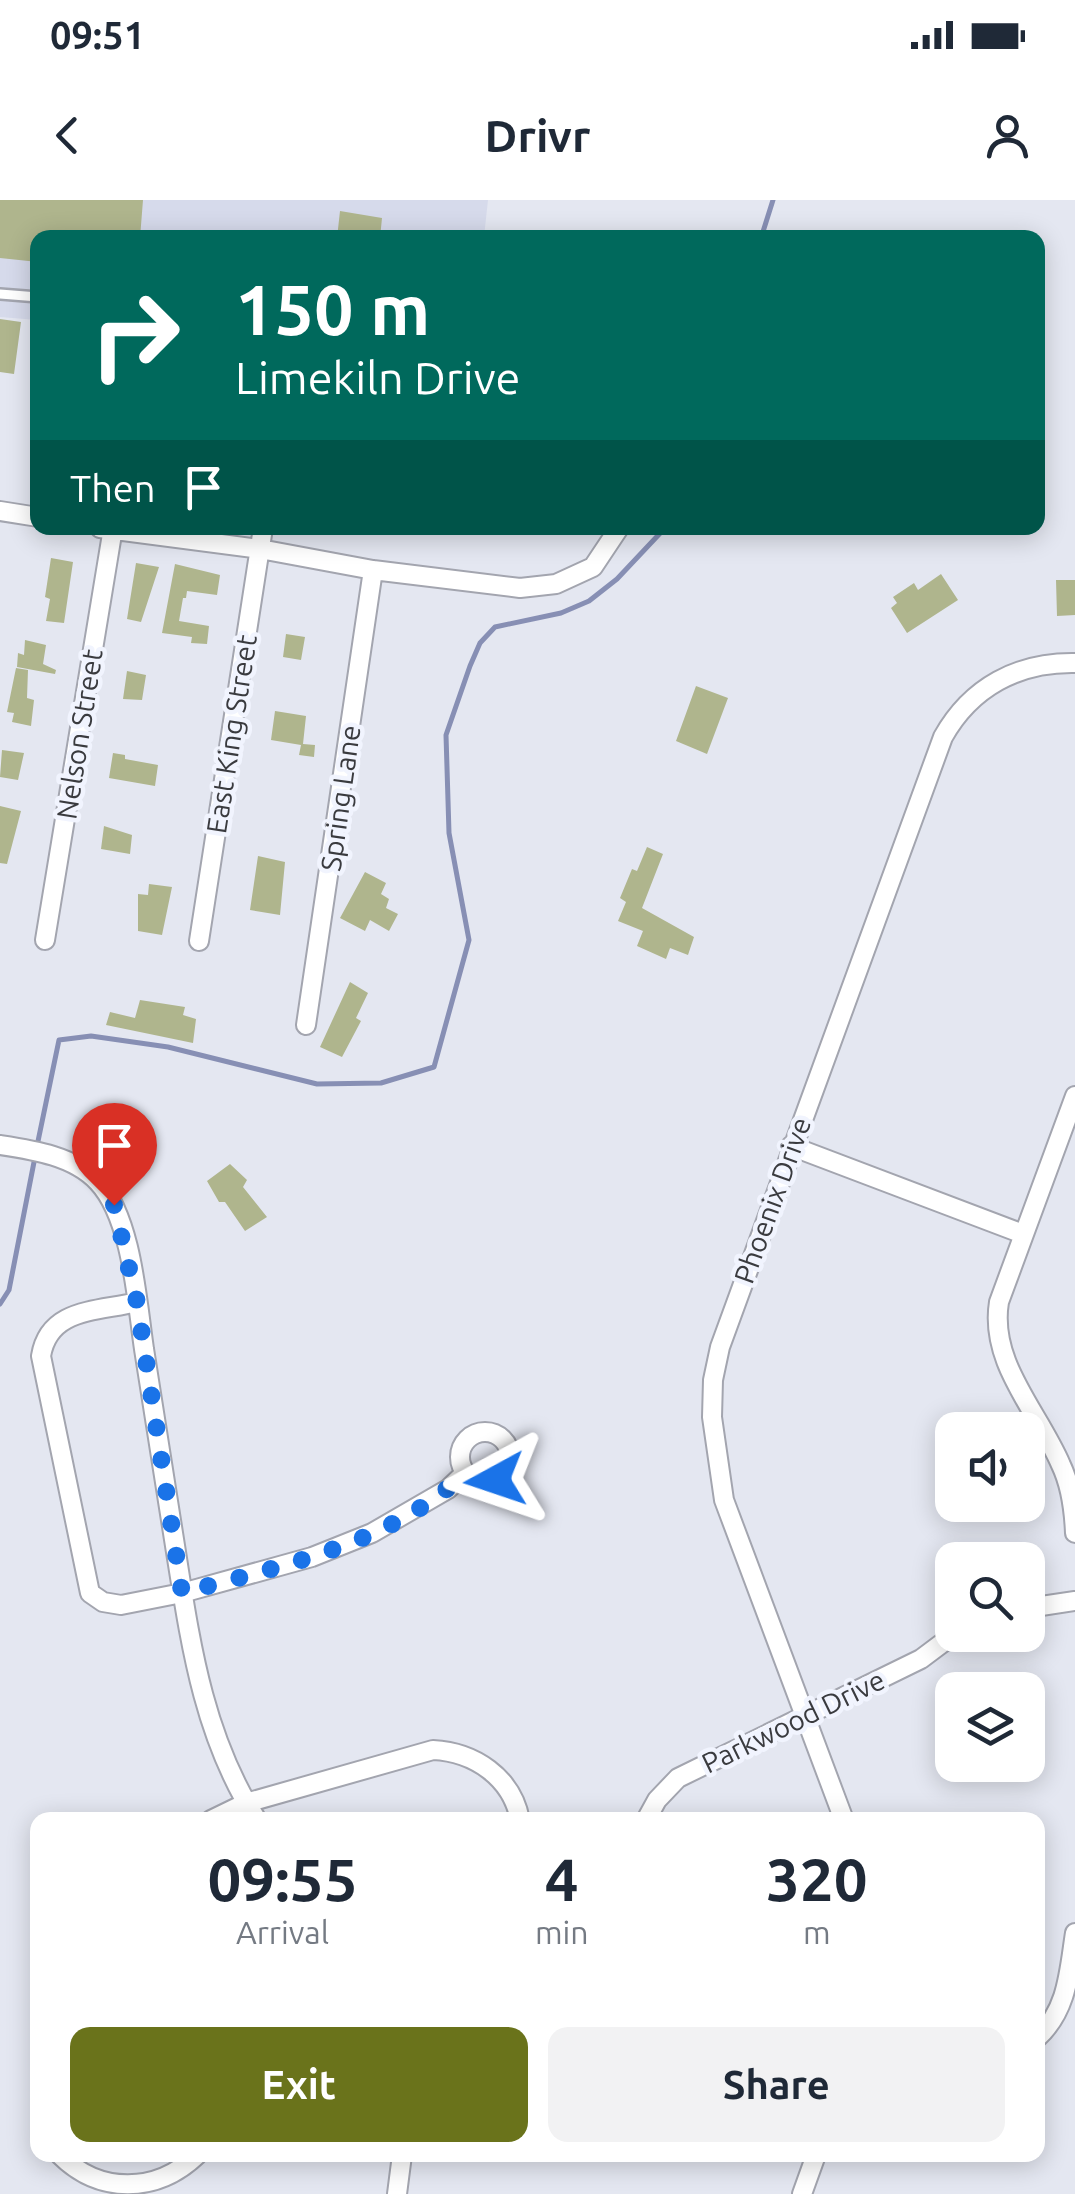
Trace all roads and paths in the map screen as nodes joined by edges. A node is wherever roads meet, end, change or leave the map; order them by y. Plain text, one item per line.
1 (0, 294) edge
2 (30, 296) edge
3 (0, 511) edge
4 (30, 516) edge
5 (107, 535) edge
6 (159, 535) edge
7 (262, 535) edge
8 (615, 535) edge
9 (260, 549) junction
10 (373, 570) junction
11 (1075, 663) edge
12 (45, 940) dead end
13 (199, 941) dead end
14 (306, 1025) dead end
15 (1075, 1096) edge
16 (0, 1145) edge
17 (791, 1146) junction
18 (1023, 1234) junction
19 (137, 1302) junction
20 (465, 1473) dead end
21 (1075, 1533) edge
22 (182, 1593) junction
23 (1075, 1601) edge
24 (1045, 1605) edge
25 (935, 1649) edge
26 (805, 1717) junction
27 (246, 1803) junction
28 (227, 1812) edge
29 (252, 1812) edge
30 (516, 1812) edge
31 (651, 1812) edge
32 (841, 1812) edge
33 (1075, 1932) edge
34 (1045, 2027) edge
35 (68, 2162) edge
36 (189, 2162) edge
37 (401, 2162) edge
38 (814, 2162) edge
39 (806, 2193) edge
40 (397, 2194) edge

1 - 2 lane
3 - 4 street
5 - 12 street, Nelson Street
6 - 9 street
7 - 9 street, East King Street
8 - 10 street
9 - 10 street
9 - 13 street, East King Street
10 - 14 street, Spring Lane
11 - 17 street, Phoenix Drive
15 - 18 street
16 - 19 street
17 - 18 street
17 - 26 street, Phoenix Drive
18 - 21 street
19 - 22 street
19 - 22 street
20 - 22 street
22 - 27 street
23 - 24 street
25 - 26 street, Parkwood Drive
26 - 31 street, Parkwood Drive
26 - 32 street, Phoenix Drive
27 - 28 street
27 - 29 street
27 - 30 street
33 - 34 street
35 - 36 street
37 - 40 street
38 - 39 street

